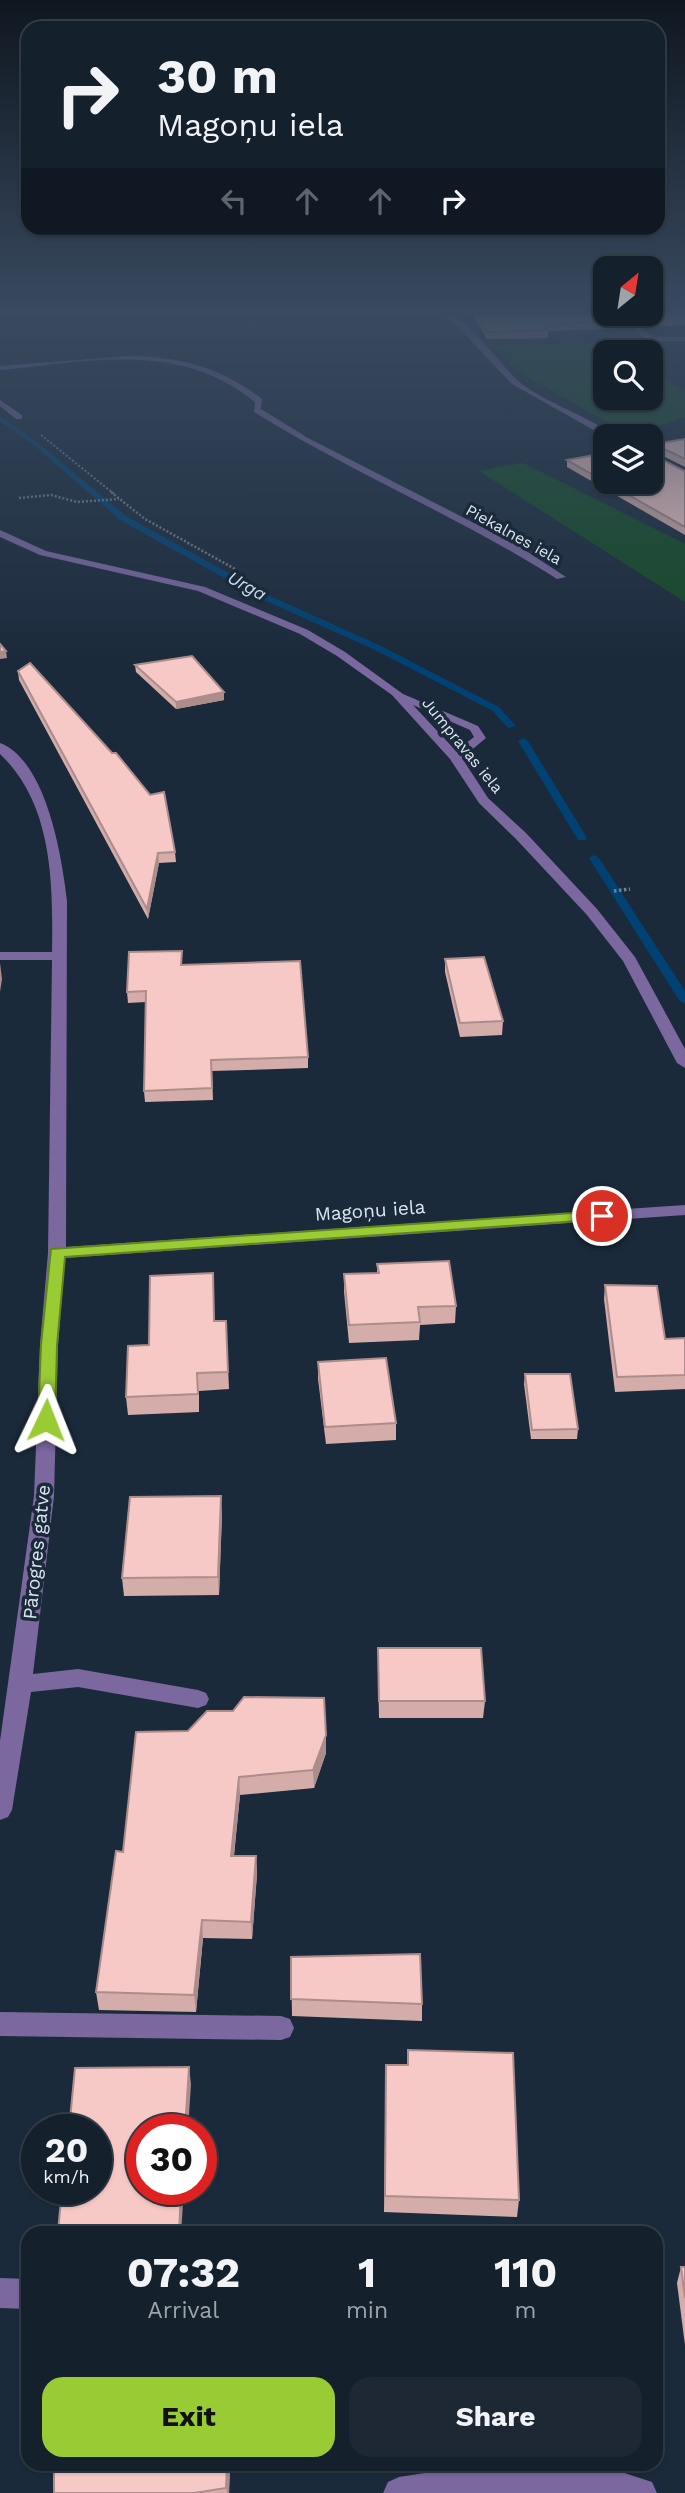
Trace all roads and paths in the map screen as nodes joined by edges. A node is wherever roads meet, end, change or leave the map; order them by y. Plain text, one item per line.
1 (35, 430) edge
2 (290, 430) edge
3 (19, 498) dead end
4 (120, 499) junction
5 (0, 533) edge
6 (244, 573) dead end
7 (561, 577) dead end
8 (396, 693) junction
9 (0, 747) edge
10 (455, 757) junction
11 (0, 956) edge
12 (59, 956) junction
13 (685, 1063) edge
14 (685, 1210) edge
15 (57, 1253) junction
16 (21, 1684) junction
17 (198, 1699) dead end
18 (0, 1810) edge
19 (0, 2024) edge
20 (281, 2028) dead end
21 (0, 2293) edge
22 (21, 2294) edge
23 (399, 2493) edge
24 (640, 2493) edge

1 - 4 path
2 - 7 street, Piekalnes iela
3 - 4 path
4 - 6 path
5 - 8 street, Jumpravas iela
8 - 10 street, Jumpravas iela
8 - 10 street
9 - 12 street
10 - 13 street, Jumpravas iela
11 - 12 street
12 - 15 street, Pārogres gatve
14 - 15 street, Magoņu iela
15 - 16 street, Pārogres gatve
16 - 17 street
16 - 18 street, Pārogres gatve
19 - 20 street
21 - 22 street
23 - 24 street

